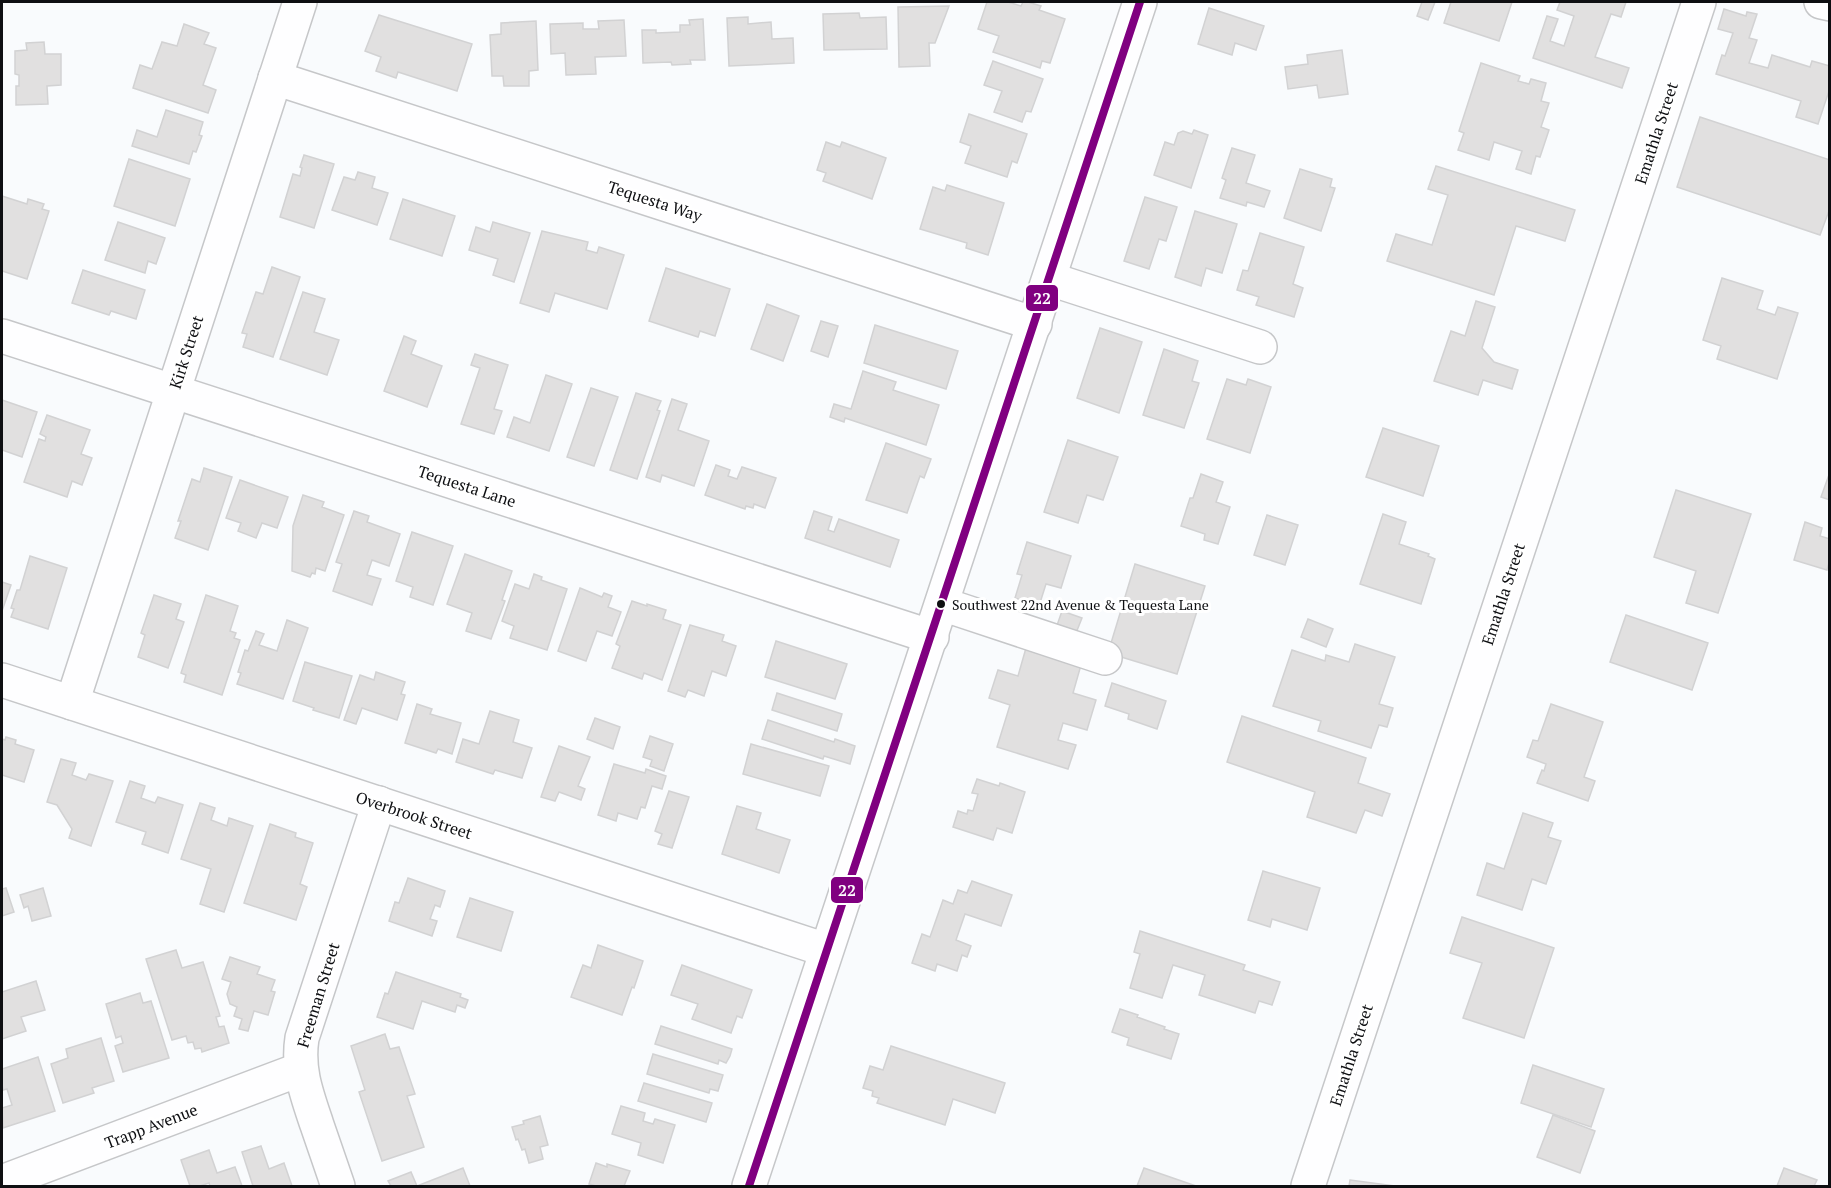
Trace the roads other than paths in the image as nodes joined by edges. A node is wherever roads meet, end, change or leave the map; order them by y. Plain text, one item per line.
1 (300, 2) edge
2 (1140, 2) edge
3 (1699, 2) edge
4 (1821, 2) edge
5 (1830, 4) edge
6 (275, 78) junction
7 (1050, 279) junction
8 (1035, 324) junction
9 (2, 336) edge
10 (1260, 347) dead end
11 (173, 391) junction
12 (942, 604) junction
13 (932, 637) junction
14 (1105, 658) dead end
15 (2, 680) edge
16 (72, 703) junction
17 (379, 804) junction
18 (826, 950) junction
19 (300, 1069) junction
20 (2, 1182) edge
21 (338, 1186) edge
22 (749, 1186) edge
23 (1308, 1186) edge

1 - 6 street, Kirk Street
2 - 7 street
3 - 23 street, Emathla Street
4 - 5 street
6 - 8 street, Tequesta Way
6 - 11 street, Kirk Street
7 - 8 street
7 - 10 street
8 - 12 street
9 - 11 street, Tequesta Lane
11 - 13 street, Tequesta Lane
11 - 16 street, Kirk Street
12 - 13 street
12 - 14 street
13 - 18 street
15 - 16 street, Overbrook Street
16 - 17 street, Overbrook Street
17 - 18 street, Overbrook Street
17 - 19 street, Freeman Street
18 - 22 street
19 - 20 street, Trapp Avenue
19 - 21 street, Freeman Street

